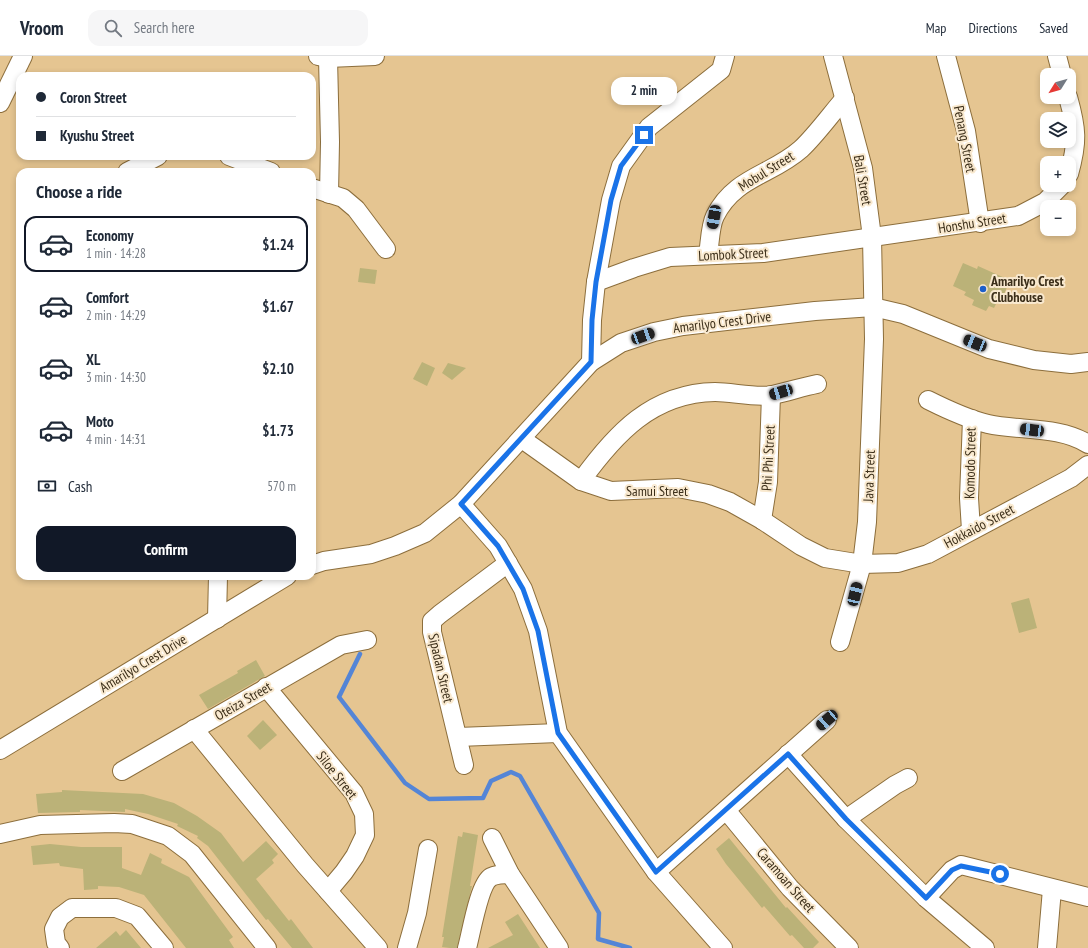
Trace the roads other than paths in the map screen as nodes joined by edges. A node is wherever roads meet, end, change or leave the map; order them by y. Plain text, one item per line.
1 (23, 56) edge
2 (375, 56) edge
3 (725, 56) edge
4 (833, 56) edge
5 (946, 56) edge
6 (1057, 56) edge
7 (323, 57) edge
8 (1060, 68) edge
9 (845, 98) junction
10 (0, 103) edge
11 (1070, 104) edge
12 (1074, 156) edge
13 (150, 160) edge
14 (240, 160) edge
15 (135, 168) edge
16 (260, 168) edge
17 (316, 189) edge
18 (1055, 192) edge
19 (329, 194) junction
20 (980, 222) junction
21 (872, 237) junction
22 (386, 250) dead end
23 (708, 255) junction
24 (596, 282) junction
25 (873, 307) junction
26 (591, 362) junction
27 (1088, 362) edge
28 (817, 384) dead end
29 (771, 395) junction
30 (928, 400) dead end
31 (972, 419) junction
32 (522, 439) junction
33 (1088, 444) edge
34 (1088, 465) edge
35 (581, 481) junction
36 (461, 504) junction
37 (762, 520) junction
38 (971, 530) junction
39 (508, 563) junction
40 (316, 564) edge
41 (862, 564) junction
42 (218, 580) edge
43 (280, 580) edge
44 (217, 619) junction
45 (367, 640) dead end
46 (840, 642) dead end
47 (266, 687) junction
48 (827, 720) dead end
49 (194, 728) junction
50 (558, 733) junction
51 (458, 736) junction
52 (0, 750) edge
53 (788, 754) junction
54 (464, 765) dead end
55 (122, 770) dead end
56 (908, 778) dead end
57 (726, 810) junction
58 (846, 819) junction
59 (0, 834) edge
60 (492, 838) dead end
61 (428, 849) dead end
62 (656, 872) junction
63 (510, 874) junction
64 (1052, 888) junction
65 (328, 891) junction
66 (1088, 897) edge
67 (926, 898) junction
68 (60, 948) edge
69 (164, 948) edge
70 (267, 948) edge
71 (378, 948) edge
72 (407, 948) edge
73 (467, 948) edge
74 (559, 948) edge
75 (723, 948) edge
76 (849, 948) edge
77 (985, 948) edge
78 (1047, 948) edge

1 - 10 street
2 - 7 street
3 - 24 street
4 - 9 street, Bali Street
5 - 20 street, Penang Street
6 - 8 street
7 - 19 street
9 - 21 street, Bali Street
9 - 23 street, Mobul Street
11 - 12 street
13 - 15 street
14 - 16 street
17 - 19 street
18 - 20 street, Honshu Street
19 - 22 street
20 - 21 street, Honshu Street
21 - 23 street, Lombok Street
21 - 25 street, Bali Street
23 - 24 street, Lombok Street
24 - 26 street
25 - 26 street, Amarilyo Crest Drive
25 - 27 street, Amarilyo Crest Drive
25 - 41 street, Java Street
26 - 32 street, Amarilyo Crest Drive
28 - 29 street
29 - 35 street
29 - 37 street, Phi Phi Street
30 - 31 street
31 - 33 street
31 - 38 street, Komodo Street
32 - 35 street, Samui Street
32 - 36 street, Amarilyo Crest Drive
34 - 38 street, Hokkaido Street
35 - 37 street, Samui Street
36 - 39 street
36 - 40 street, Amarilyo Crest Drive
37 - 41 street, Samui Street
38 - 41 street, Hokkaido Street
39 - 50 street
39 - 51 street, Sipadan Street
41 - 46 street, Java Street
42 - 44 street
43 - 44 street, Amarilyo Crest Drive
44 - 52 street, Amarilyo Crest Drive
45 - 47 street, Oteiza Street
47 - 49 street, Oteiza Street
47 - 65 street, Siloe Street
48 - 53 street
49 - 55 street, Oteiza Street
49 - 65 street
50 - 51 street
50 - 62 street
51 - 54 street, Sipadan Street
53 - 57 street
53 - 58 street
56 - 58 street
57 - 62 street
57 - 76 street, Caramoan Street
58 - 67 street
59 - 70 street
60 - 63 street
61 - 72 street
62 - 75 street
63 - 73 street
63 - 74 street
64 - 66 street
64 - 67 street
64 - 78 street
65 - 71 street
67 - 77 street
68 - 69 street

